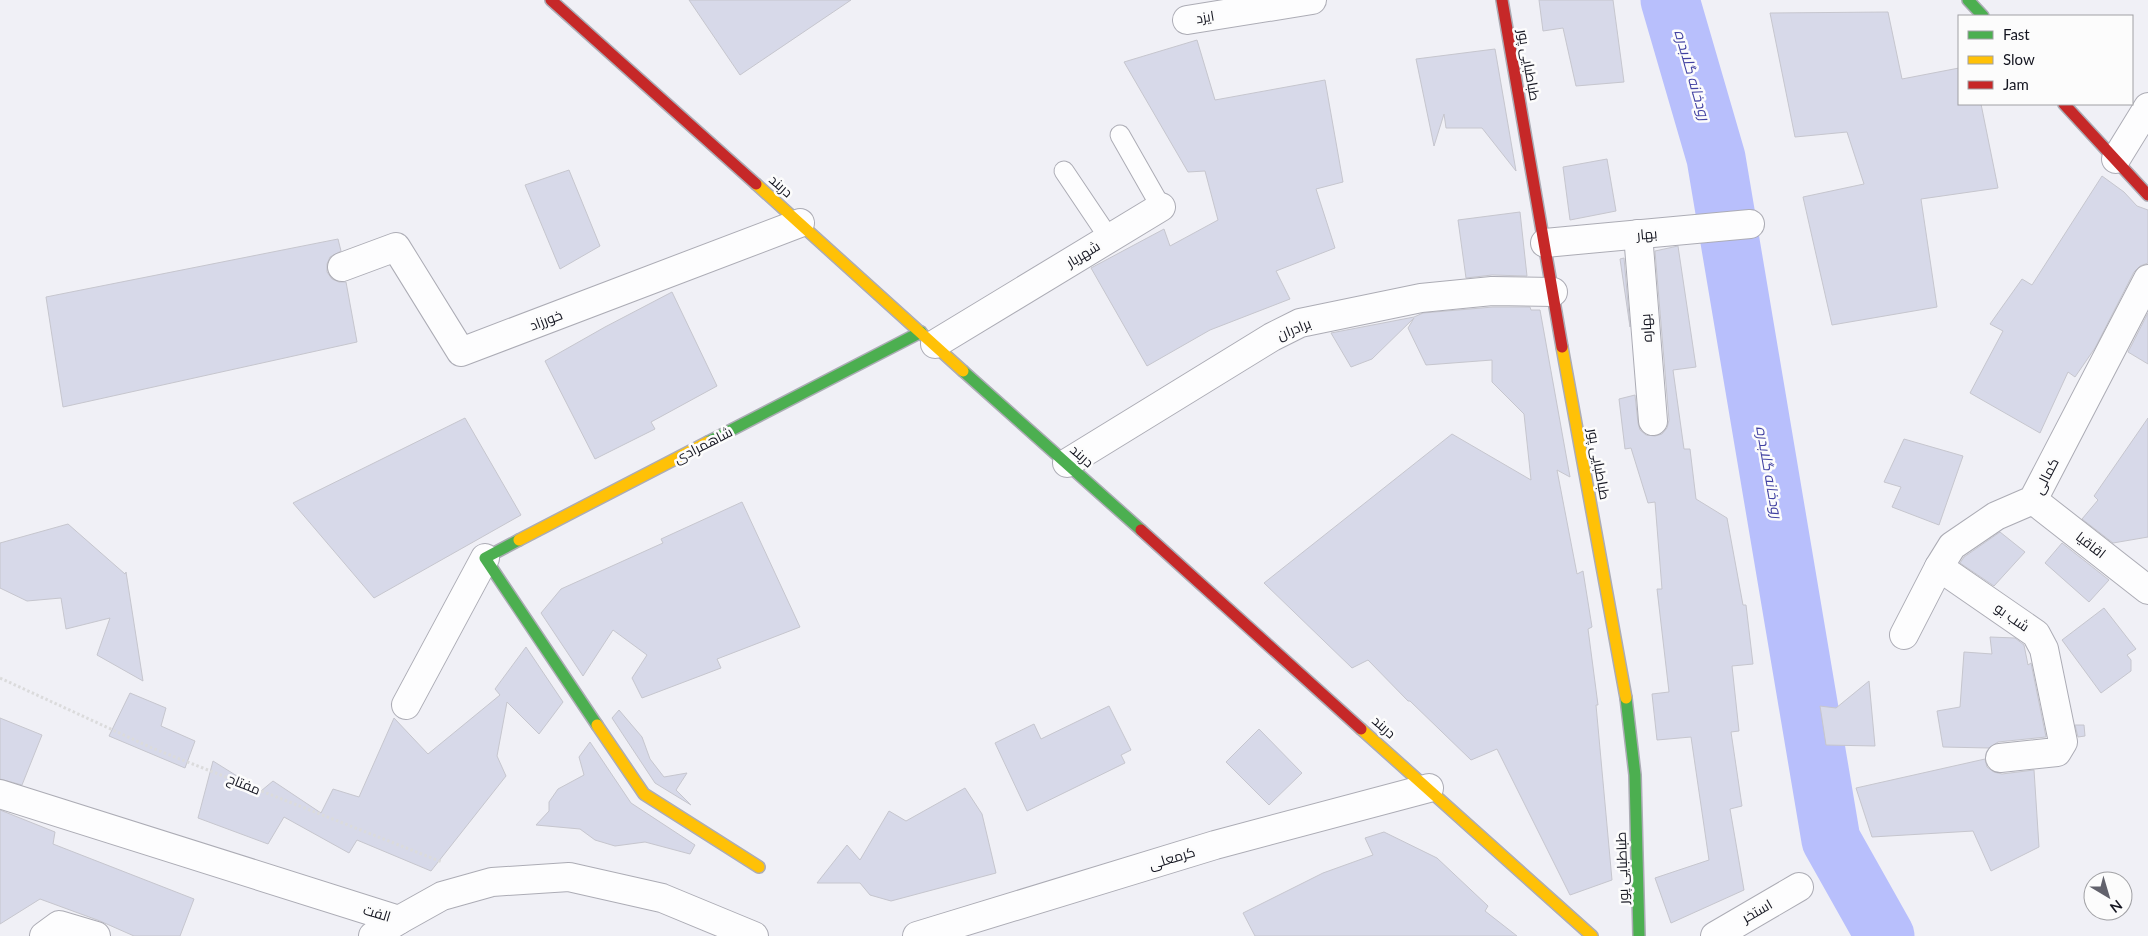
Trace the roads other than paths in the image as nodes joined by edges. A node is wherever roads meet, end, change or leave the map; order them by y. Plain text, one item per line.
1 (551, 0) edge
2 (1312, 0) edge
3 (1502, 0) edge
4 (1968, 0) edge
5 (1982, 15) edge
6 (1187, 20) dead end
7 (2065, 105) edge
8 (2148, 107) edge
9 (1120, 136) dead end
10 (2116, 159) junction
11 (1064, 171) dead end
12 (2148, 195) edge
13 (1161, 207) joint
14 (800, 223) junction
15 (1750, 224) dead end
16 (1638, 234) junction
17 (1109, 238) junction
18 (1545, 243) junction
19 (342, 267) dead end
20 (2148, 279) edge
21 (1553, 292) junction
22 (928, 338) junction
23 (1653, 421) dead end
24 (1067, 463) junction
25 (2034, 500) junction
26 (485, 558) junction
27 (1939, 566) junction
28 (2148, 590) edge
29 (1904, 635) dead end
30 (406, 705) dead end
31 (2000, 758) dead end
32 (1429, 788) junction
33 (0, 794) edge
34 (759, 867) dead end
35 (1799, 887) dead end
36 (399, 920) junction
37 (44, 936) edge
38 (96, 936) edge
39 (373, 936) edge
40 (754, 936) edge
41 (917, 936) edge
42 (1592, 936) edge
43 (1639, 936) edge
44 (1715, 936) edge

1 - 14 street, دربند
2 - 6 street, ایزد
3 - 18 street, طباطبایی پور
4 - 5 street
7 - 10 street
8 - 10 street
9 - 13 lane, شهریار
10 - 12 street
11 - 17 lane
13 - 17 street, شهریار
14 - 19 street, خورزاد
14 - 22 street, دربند
15 - 16 street, بهار
16 - 18 street, بهار
16 - 23 street, بهاره
17 - 22 street, شهریار
18 - 21 street, طباطبایی پور
20 - 25 street, کمالی
21 - 24 street, برادران
21 - 43 street, طباطبایی پور
22 - 24 street, دربند
22 - 26 street, شاهمرادی
24 - 32 street, دربند
25 - 27 street, کمالی
25 - 28 street, اقاقیا
26 - 30 street
26 - 34 street
27 - 29 street, کمالی
27 - 31 street, شب بو
32 - 41 street, کرمعلی
32 - 42 street, دربند
33 - 36 street, الفت
35 - 44 street, استخر
36 - 39 street
36 - 40 street, الفت
37 - 38 street

